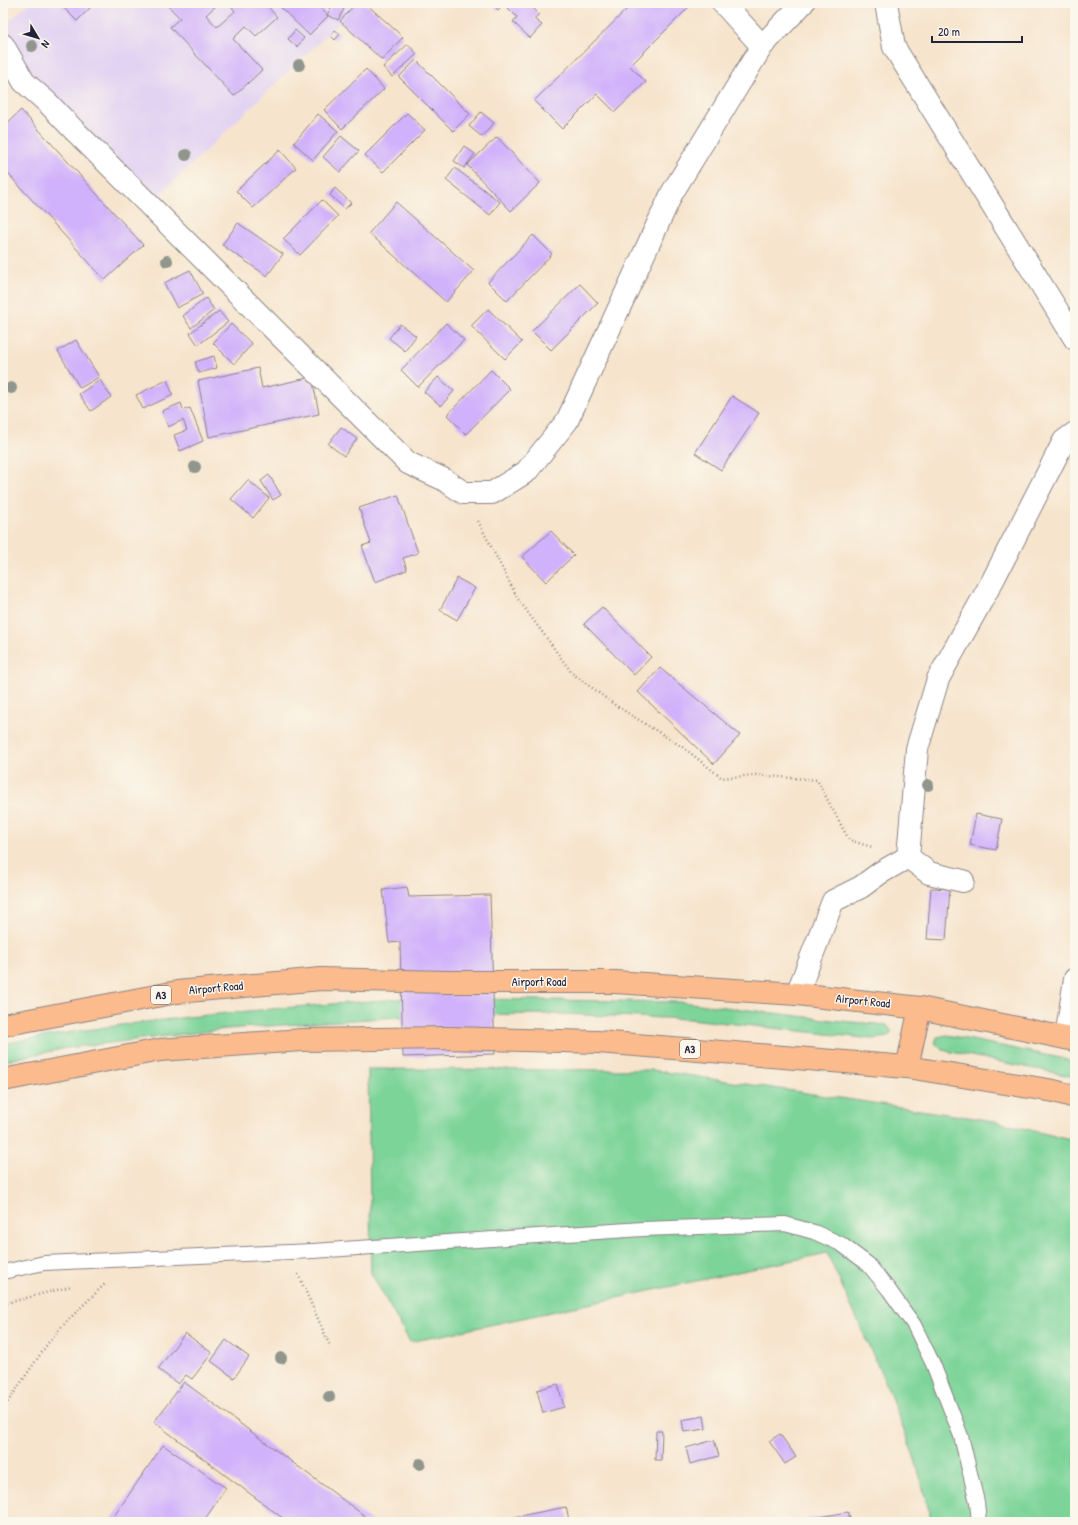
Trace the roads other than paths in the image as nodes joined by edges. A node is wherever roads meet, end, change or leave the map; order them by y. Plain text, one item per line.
1 (723, 3) edge
2 (802, 3) edge
3 (886, 3) edge
4 (3, 45) edge
5 (762, 46) junction
6 (1075, 339) edge
7 (1075, 433) edge
8 (908, 857) junction
9 (963, 880) dead end
10 (1075, 979) edge
11 (797, 994) junction
12 (920, 1008) junction
13 (3, 1024) edge
14 (1070, 1039) edge
15 (907, 1067) junction
16 (3, 1080) edge
17 (1075, 1097) edge
18 (3, 1272) edge
19 (980, 1522) edge

1 - 5 street
2 - 5 street
3 - 6 street
4 - 5 street
7 - 8 street
8 - 9 street
8 - 11 street
10 - 14 street
11 - 12 highway, Airport Road / A3
11 - 13 highway, Airport Road / A3
12 - 14 highway, Airport Road / A3
12 - 15 highway
15 - 16 highway, A3
15 - 17 highway, A3
18 - 19 lane

